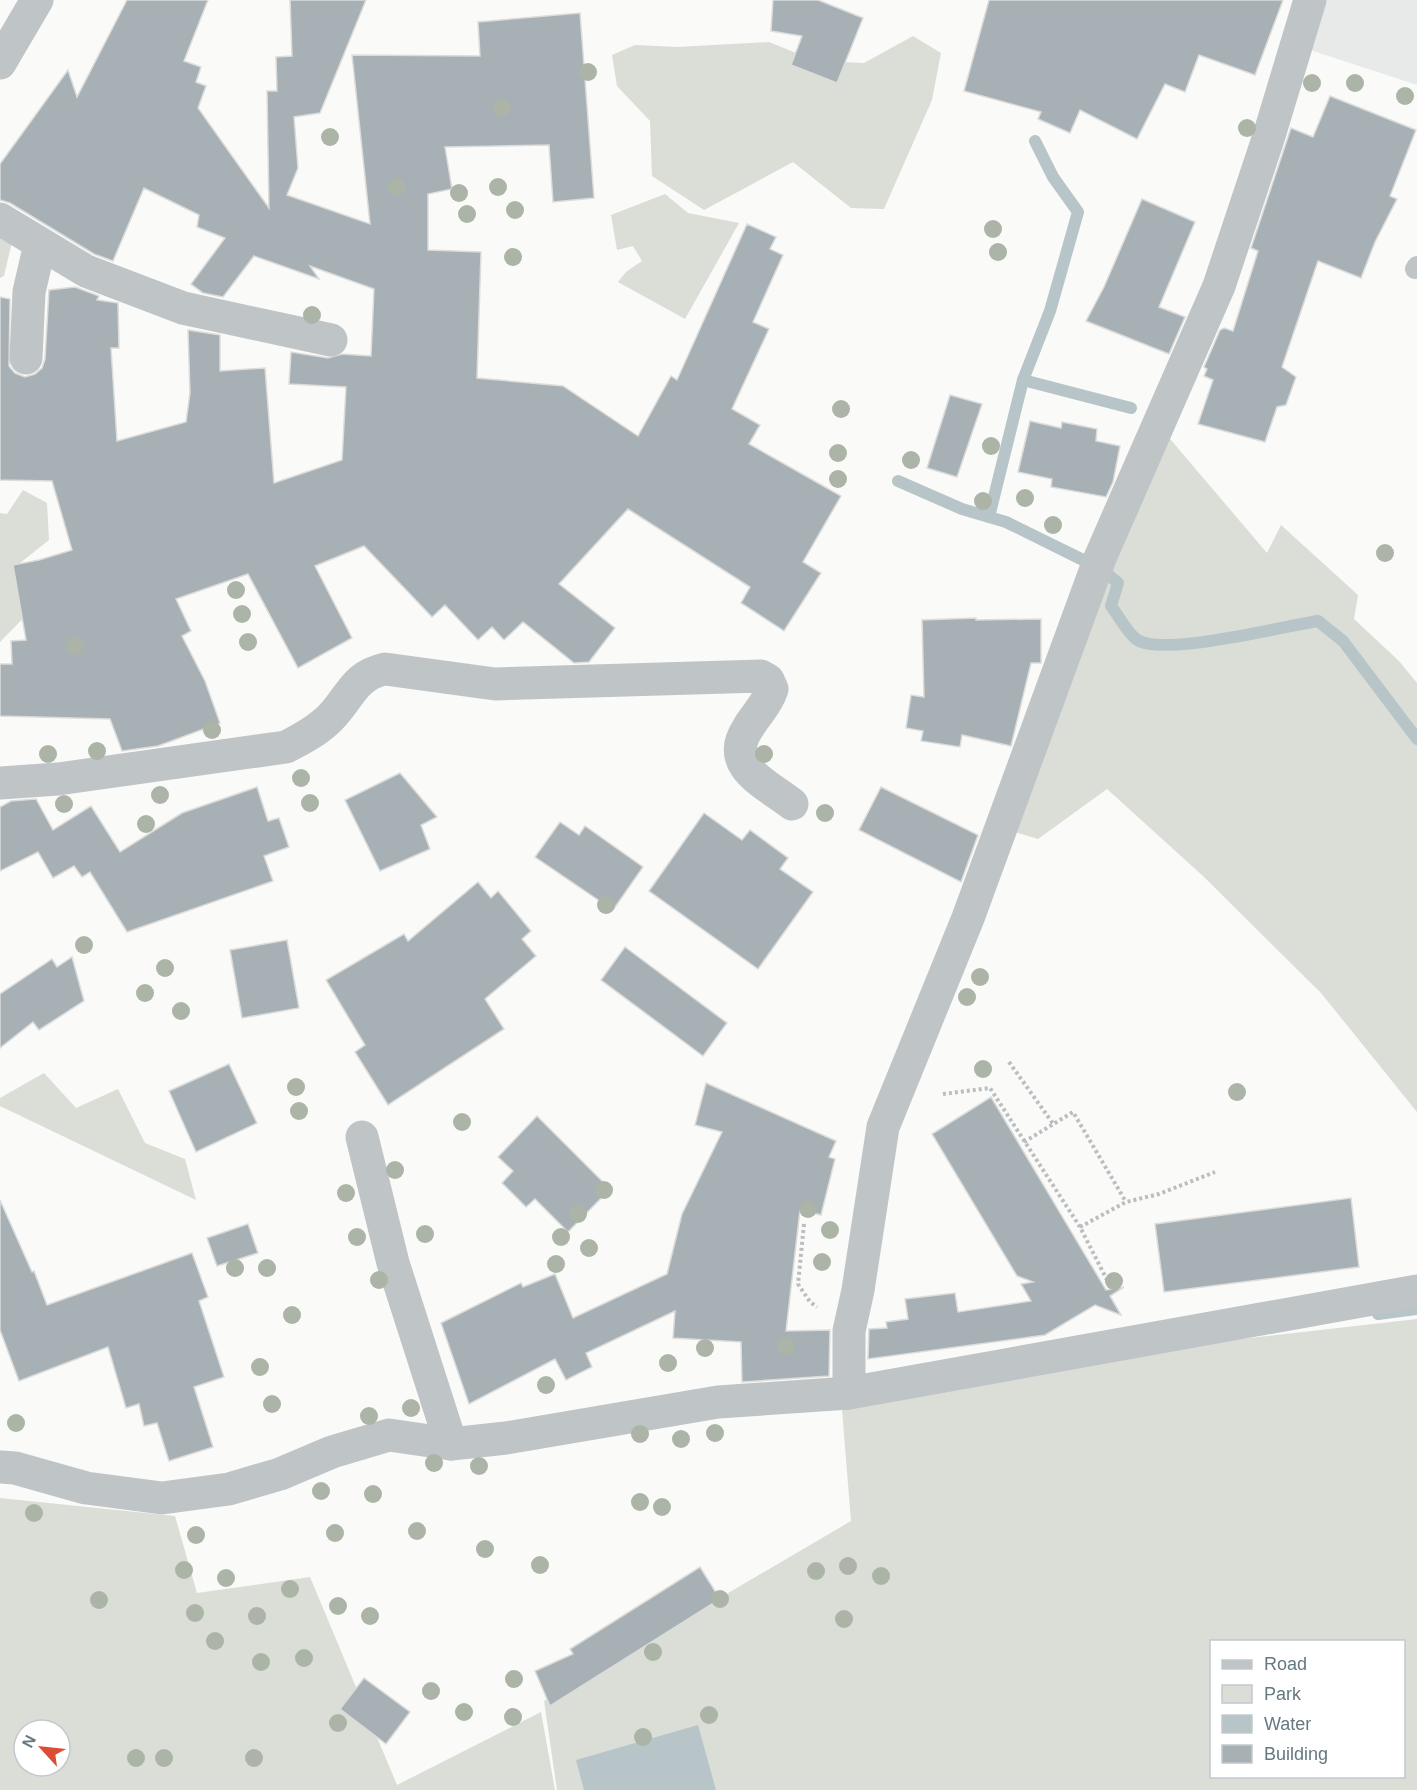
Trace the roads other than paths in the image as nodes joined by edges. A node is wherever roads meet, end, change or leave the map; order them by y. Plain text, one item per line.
1 (37, 0) edge
2 (1310, 0) edge
3 (0, 63) edge
4 (0, 219) edge
5 (40, 244) junction
6 (331, 340) dead end
7 (26, 358) dead end
8 (0, 783) edge
9 (792, 804) dead end
10 (362, 1137) dead end
11 (1417, 1291) edge
12 (849, 1393) junction
13 (451, 1444) junction
14 (0, 1466) edge

1 - 3 street
2 - 12 street
4 - 5 street
5 - 6 street
5 - 7 street
8 - 9 street
10 - 13 street
11 - 12 street
12 - 13 street
13 - 14 street

